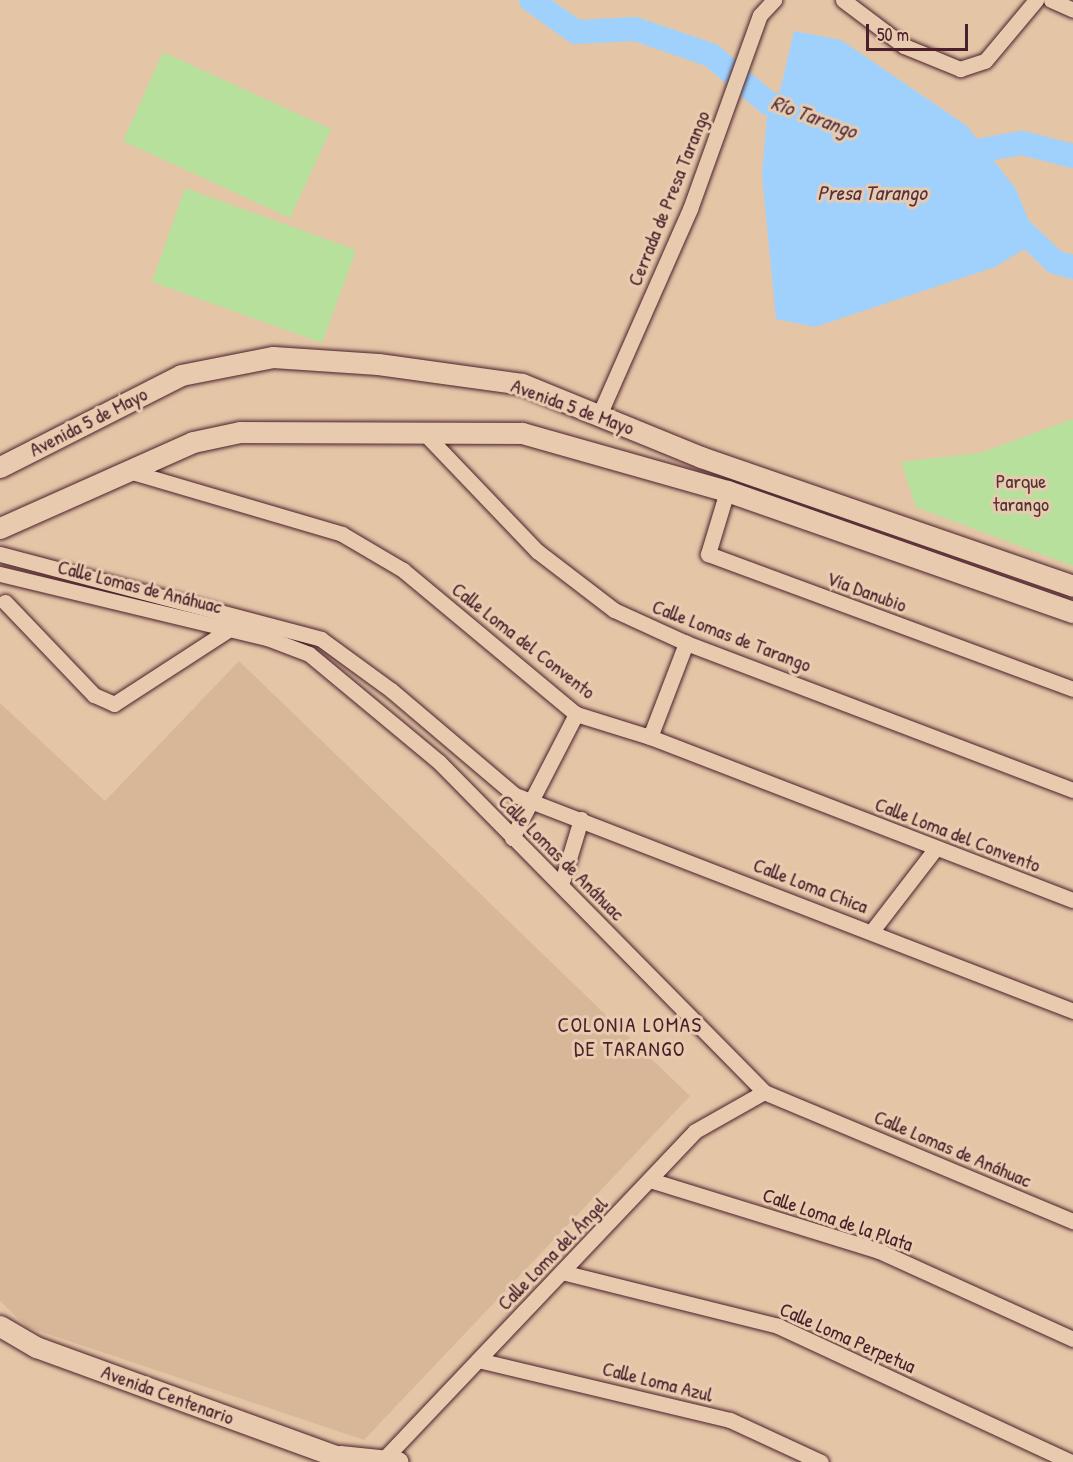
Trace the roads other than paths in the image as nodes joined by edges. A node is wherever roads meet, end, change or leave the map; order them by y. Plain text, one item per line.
1 (774, 0) edge
2 (843, 0) edge
3 (1036, 0) edge
4 (1051, 0) edge
5 (1073, 10) edge
6 (600, 413) junction
7 (428, 436) junction
8 (0, 467) edge
9 (124, 470) junction
10 (727, 491) junction
11 (0, 528) edge
12 (0, 554) edge
13 (0, 574) edge
14 (1073, 586) edge
15 (6, 602) dead end
16 (1073, 612) edge
17 (228, 630) junction
18 (686, 643) junction
19 (1073, 689) edge
20 (576, 714) junction
21 (650, 737) junction
22 (1073, 790) edge
23 (533, 801) junction
24 (581, 819) junction
25 (512, 838) junction
26 (936, 848) junction
27 (561, 885) junction
28 (1073, 900) edge
29 (872, 931) junction
30 (1073, 1011) edge
31 (764, 1092) junction
32 (650, 1180) junction
33 (1073, 1221) edge
34 (562, 1272) junction
35 (0, 1326) edge
36 (1073, 1339) edge
37 (478, 1360) junction
38 (346, 1459) edge
39 (387, 1462) edge
40 (821, 1462) edge
41 (1071, 1462) edge

1 - 6 street, Cerrada de Presa Tarango
2 - 3 street
4 - 5 street
6 - 8 main road, Avenida 5 de Mayo
6 - 14 main road, Avenida 5 de Mayo
7 - 9 main road, Avenida 5 de Mayo
7 - 10 main road, Avenida 5 de Mayo
7 - 18 street, Calle Lomas de Tarango
9 - 11 main road, Avenida 5 de Mayo
9 - 20 street, Calle Loma del Convento
10 - 16 main road, Avenida 5 de Mayo
10 - 19 street, Vía Danubio
12 - 23 street, Calle Lomas de Anáhuac
13 - 17 street, Calle Lomas de Anáhuac
15 - 17 street
17 - 25 street, Calle Lomas de Anáhuac
18 - 21 street
18 - 22 street, Calle Lomas de Tarango
20 - 21 street, Calle Loma del Convento
20 - 23 street
21 - 26 street, Calle Loma del Convento
23 - 24 street, Calle Loma Chica
23 - 25 street
24 - 27 street
24 - 29 street, Calle Loma Chica
25 - 27 street, Calle Lomas de Anáhuac
26 - 28 street, Calle Loma del Convento
26 - 29 street
27 - 31 street, Calle Lomas de Anáhuac
29 - 30 street, Calle Loma Chica
31 - 32 street, Calle Loma del Ángel
31 - 33 street, Calle Lomas de Anáhuac
32 - 34 street, Calle Loma del Ángel
32 - 36 street, Calle Loma de la Plata
34 - 37 street, Calle Loma del Ángel
34 - 41 street, Calle Loma Perpetua
35 - 38 main road, Avenida Centenario
37 - 39 street, Calle Loma del Ángel
37 - 40 street, Calle Loma Azul
38 - 39 main road, Avenida Centenario

